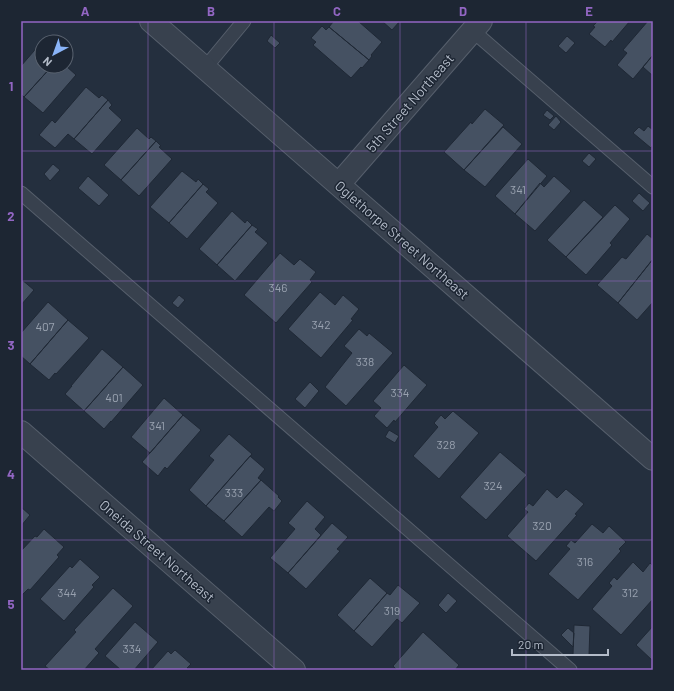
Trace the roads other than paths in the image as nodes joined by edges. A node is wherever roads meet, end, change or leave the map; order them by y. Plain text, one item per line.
1 (151, 21) edge
2 (244, 21) edge
3 (477, 26) edge
4 (205, 68) junction
5 (339, 184) junction
6 (653, 187) edge
7 (21, 193) edge
8 (21, 432) edge
9 (653, 459) edge
10 (294, 670) edge
11 (570, 670) edge

1 - 4 street, Oglethorpe Street Northeast
2 - 4 lane
3 - 5 street, 5th Street Northeast
3 - 6 lane
4 - 5 street, Oglethorpe Street Northeast
5 - 9 street, Oglethorpe Street Northeast
7 - 11 lane
8 - 10 street, Oneida Street Northeast

